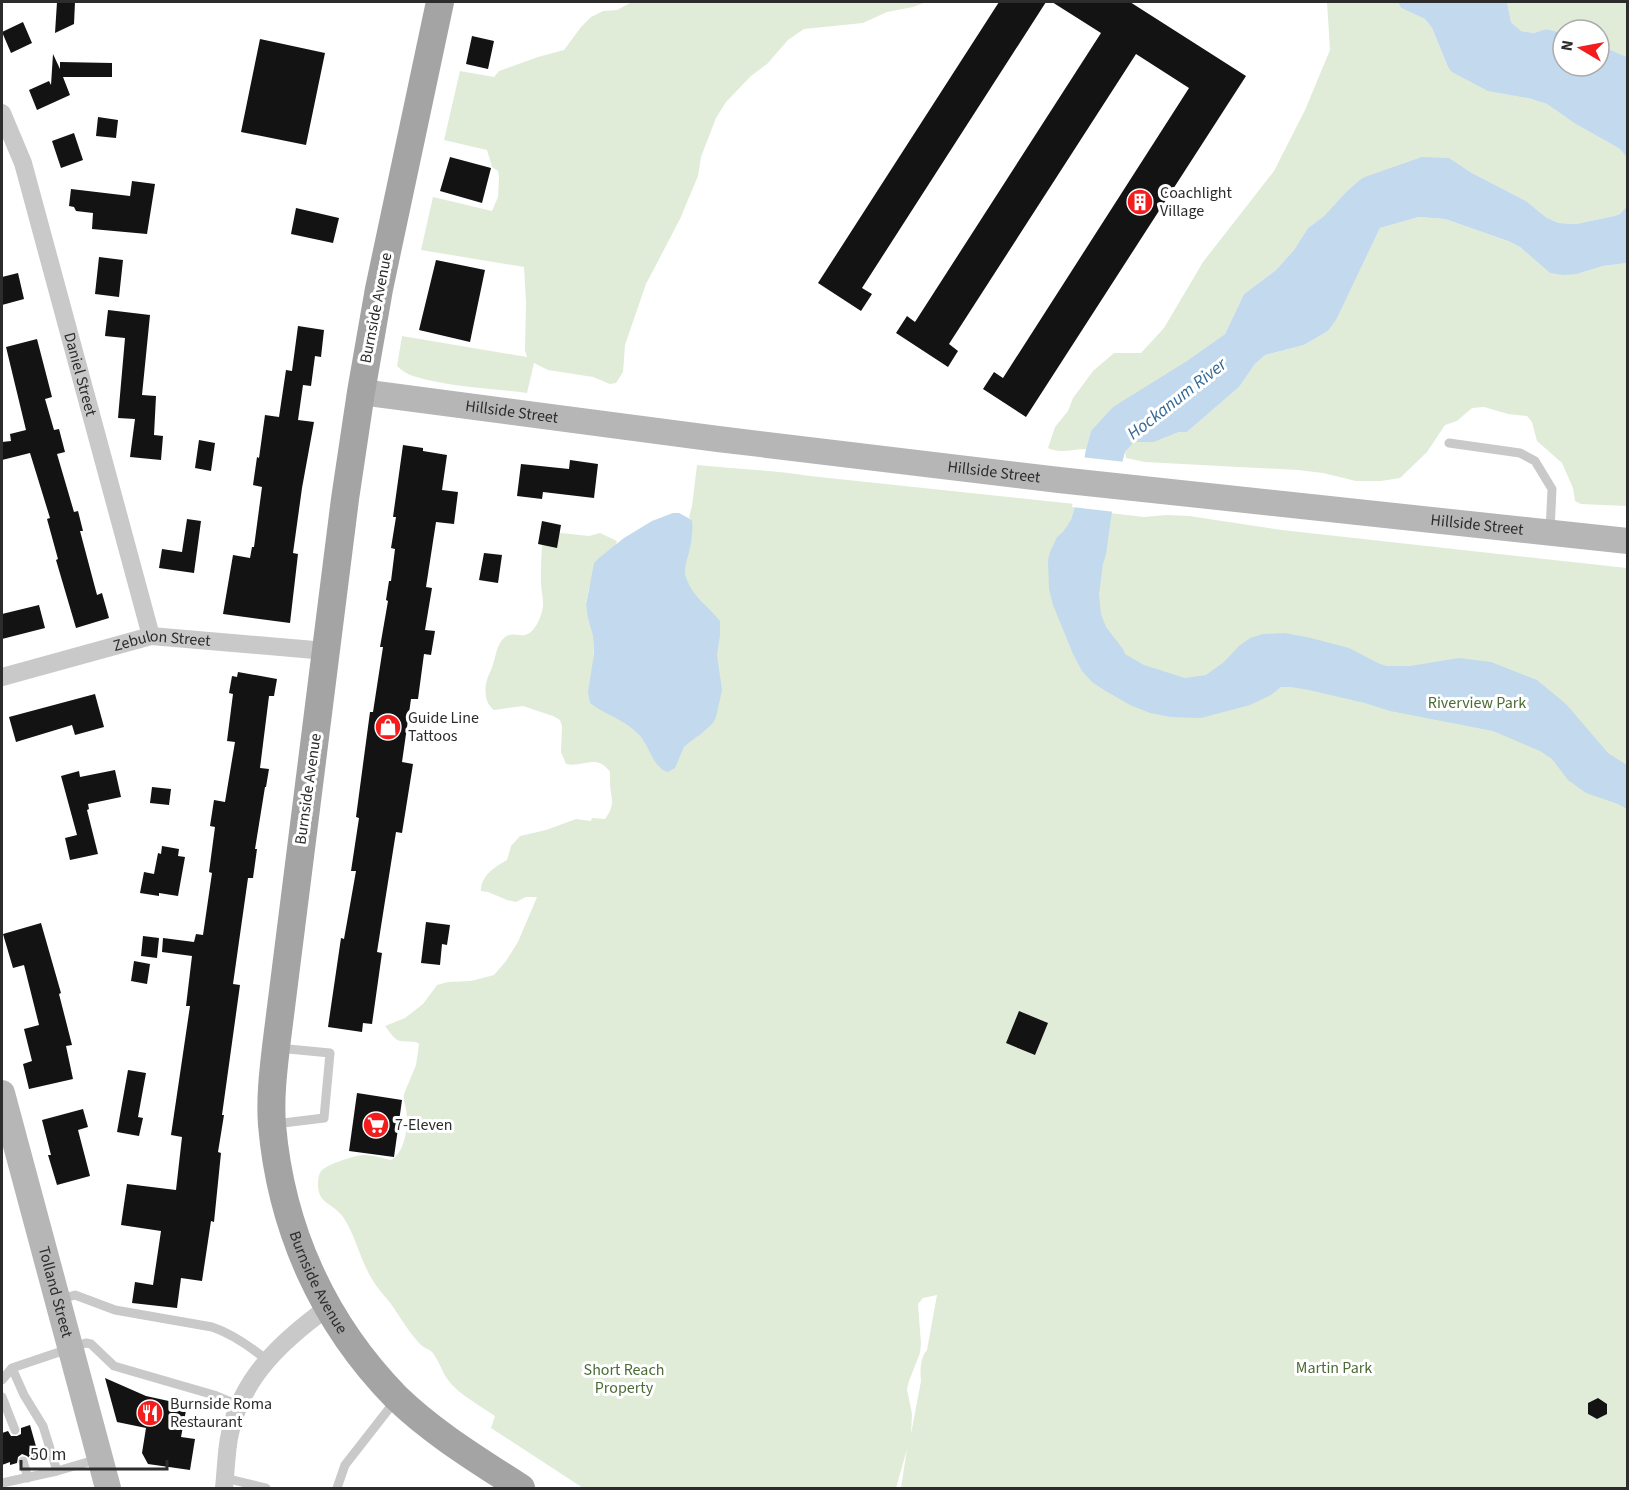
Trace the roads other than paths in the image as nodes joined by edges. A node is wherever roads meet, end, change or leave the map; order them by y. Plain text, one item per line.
1 (440, 2) edge
2 (2, 113) edge
3 (360, 392) junction
4 (1449, 443) dead end
5 (1550, 533) junction
6 (1628, 541) edge
7 (152, 636) junction
8 (326, 651) junction
9 (2, 677) edge
10 (276, 1047) junction
11 (2, 1093) edge
12 (272, 1124) junction
13 (58, 1300) junction
14 (327, 1308) junction
15 (71, 1348) junction
16 (268, 1361) junction
17 (12, 1368) junction
18 (2, 1380) edge
19 (2, 1397) edge
20 (398, 1398) junction
21 (238, 1404) junction
22 (15, 1430) dead end
23 (100, 1458) junction
24 (24, 1461) dead end
25 (57, 1471) junction
26 (28, 1478) junction
27 (225, 1483) edge
28 (2, 1484) edge
29 (108, 1488) edge
30 (266, 1488) edge
31 (337, 1488) edge
32 (521, 1488) edge

1 - 3 main road, Burnside Avenue
2 - 7 street, Daniel Street
3 - 5 main road, Hillside Street
3 - 8 main road, Burnside Avenue
4 - 5 lane
5 - 6 main road, Hillside Street
7 - 8 street, Zebulon Street
7 - 9 street, Zebulon Street
8 - 10 main road, Burnside Avenue
10 - 12 main road, Burnside Avenue
10 - 12 lane
11 - 13 main road, Tolland Street
12 - 14 main road, Burnside Avenue
13 - 15 main road, Tolland Street
13 - 16 lane
14 - 16 street
14 - 20 main road, Burnside Avenue
15 - 17 lane
15 - 21 lane
15 - 23 main road, Tolland Street
16 - 21 street
17 - 18 lane
17 - 25 lane
19 - 22 lane
20 - 31 lane
20 - 32 main road, Burnside Avenue
21 - 27 street
23 - 25 lane
23 - 29 main road, Tolland Street
24 - 26 lane
25 - 26 lane
26 - 28 lane
27 - 30 lane

